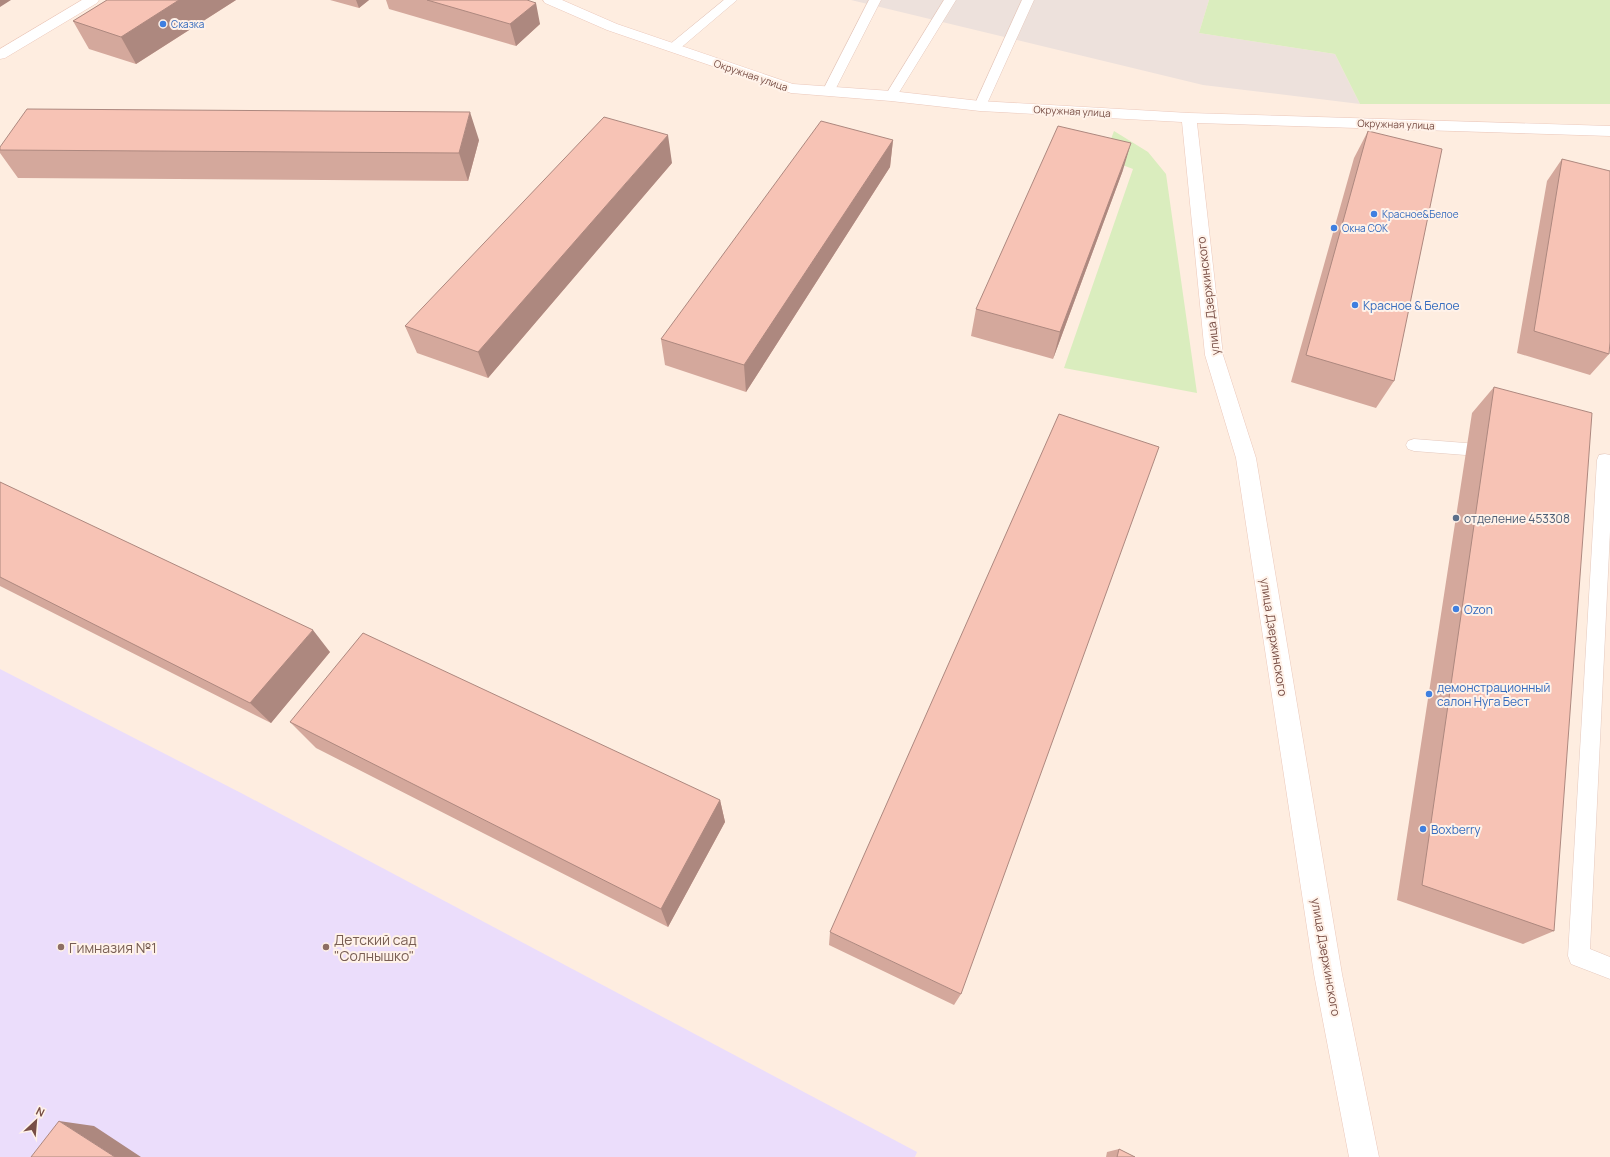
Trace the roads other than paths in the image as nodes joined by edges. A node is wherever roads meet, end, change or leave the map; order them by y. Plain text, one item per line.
1 (92, 0) edge
2 (550, 0) edge
3 (731, 0) edge
4 (875, 0) edge
5 (950, 0) edge
6 (1028, 0) edge
7 (673, 48) junction
8 (0, 55) edge
9 (828, 92) junction
10 (891, 96) junction
11 (980, 106) junction
12 (1189, 118) junction
13 (1610, 131) edge
14 (1414, 445) dead end
15 (1509, 452) edge
16 (1601, 460) edge
17 (1610, 968) edge
18 (1364, 1157) edge

1 - 8 street
2 - 7 street, Окружная улица
3 - 7 lane
4 - 9 lane
5 - 10 lane
6 - 11 lane
7 - 9 street, Окружная улица
9 - 10 street, Окружная улица
10 - 11 street, Окружная улица
11 - 12 street, Окружная улица
12 - 13 street, Окружная улица
12 - 18 street, улица Дзержинского
14 - 15 lane
16 - 17 lane

